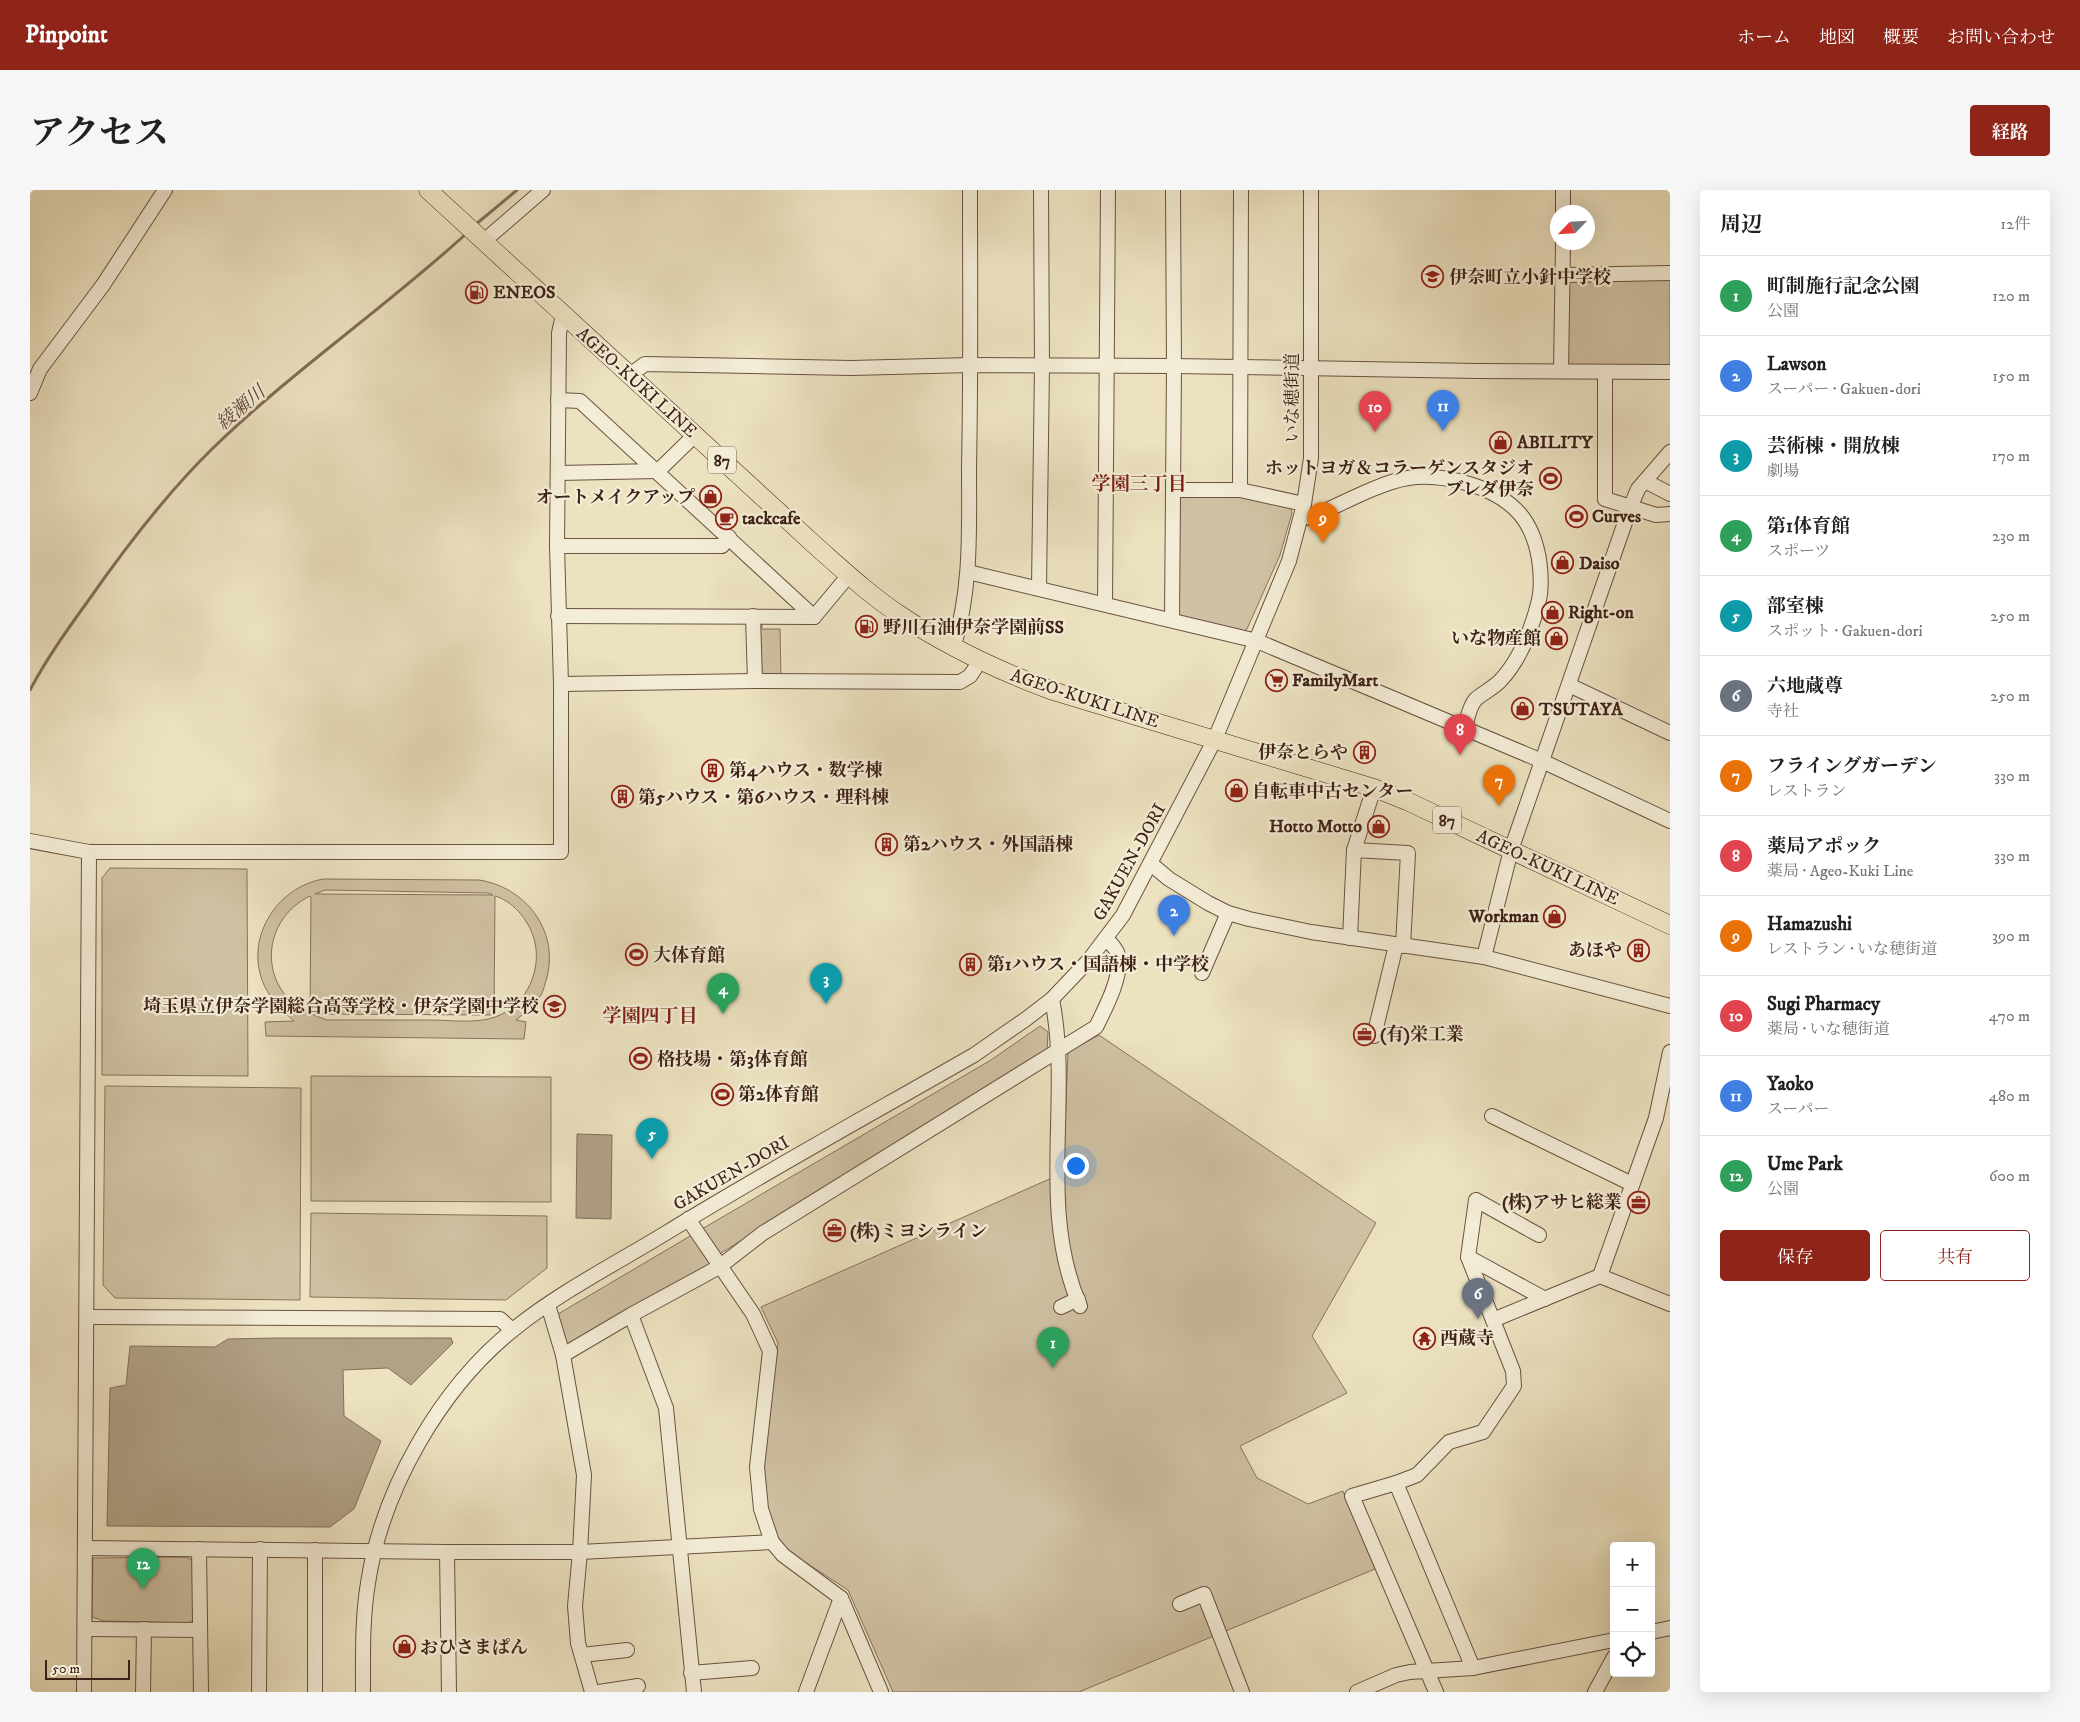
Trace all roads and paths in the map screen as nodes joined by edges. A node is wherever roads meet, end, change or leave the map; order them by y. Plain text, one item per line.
1 (165, 190) edge
2 (428, 190) edge
3 (543, 190) edge
4 (970, 190) edge
5 (1041, 190) edge
6 (1108, 190) edge
7 (1173, 190) edge
8 (1241, 190) edge
9 (1311, 190) edge
10 (1563, 190) edge
11 (1563, 205) edge
12 (482, 239) junction
13 (1563, 250) edge
14 (1670, 273) edge
15 (1564, 275) junction
16 (563, 315) junction
17 (971, 365) junction
18 (1042, 366) junction
19 (1108, 366) junction
20 (1174, 366) junction
21 (1239, 367) junction
22 (1312, 367) junction
23 (1561, 371) junction
24 (1605, 372) junction
25 (1670, 372) edge
26 (630, 375) junction
27 (31, 386) edge
28 (558, 400) junction
29 (695, 435) junction
30 (1670, 452) edge
31 (658, 471) junction
32 (558, 473) junction
33 (1645, 481) junction
34 (1173, 490) junction
35 (1240, 490) junction
36 (1670, 494) edge
37 (1304, 504) junction
38 (1630, 508) junction
39 (1670, 514) edge
40 (1310, 518) dead end
41 (729, 537) junction
42 (557, 546) junction
43 (968, 572) junction
44 (849, 576) junction
45 (1039, 587) junction
46 (1105, 604) junction
47 (558, 616) junction
48 (753, 616) junction
49 (814, 617) junction
50 (1172, 620) junction
51 (1257, 641) junction
52 (953, 648) junction
53 (980, 661) junction
54 (754, 681) junction
55 (561, 684) junction
56 (1569, 685) junction
57 (1465, 727) junction
58 (1670, 732) edge
59 (1215, 740) junction
60 (1542, 761) junction
61 (1374, 788) junction
62 (1670, 821) edge
63 (30, 841) edge
64 (1354, 850) junction
65 (1511, 850) junction
66 (89, 852) junction
67 (1151, 864) junction
68 (1228, 913) junction
69 (1670, 924) edge
70 (1350, 938) junction
71 (1107, 939) junction
72 (1400, 945) junction
73 (1484, 957) junction
74 (1202, 973) dead end
75 (1052, 999) junction
76 (1670, 1006) edge
77 (1374, 1036) dead end
78 (1059, 1050) junction
79 (1670, 1052) edge
80 (1492, 1116) dead end
81 (1632, 1184) junction
82 (688, 1219) junction
83 (1539, 1235) dead end
84 (1468, 1257) junction
85 (719, 1267) junction
86 (1600, 1276) junction
87 (1545, 1299) junction
88 (1670, 1304) edge
89 (548, 1305) junction
90 (1061, 1307) dead end
91 (631, 1315) junction
92 (87, 1317) junction
93 (1493, 1320) junction
94 (512, 1330) junction
95 (563, 1355) junction
96 (1396, 1483) junction
97 (772, 1542) junction
98 (679, 1547) junction
99 (86, 1548) junction
100 (199, 1549) junction
101 (260, 1549) junction
102 (315, 1550) junction
103 (374, 1552) junction
104 (447, 1552) junction
105 (580, 1552) junction
106 (841, 1598) junction
107 (1180, 1604) dead end
108 (86, 1628) junction
109 (1670, 1628) edge
110 (144, 1629) junction
111 (200, 1630) junction
112 (1655, 1631) edge
113 (1610, 1641) edge
114 (627, 1650) dead end
115 (582, 1654) junction
116 (1610, 1665) edge
117 (752, 1668) dead end
118 (1473, 1668) junction
119 (1426, 1670) junction
120 (691, 1673) junction
121 (638, 1686) dead end
122 (84, 1692) edge
123 (143, 1692) edge
124 (201, 1692) edge
125 (259, 1692) edge
126 (315, 1692) edge
127 (363, 1692) edge
128 (449, 1692) edge
129 (592, 1692) edge
130 (599, 1692) edge
131 (694, 1692) edge
132 (806, 1692) edge
133 (881, 1692) edge
134 (1242, 1692) edge
135 (1357, 1692) edge
136 (1436, 1692) edge
137 (1596, 1692) edge

1 - 27 street
2 - 12 main road, AGEO-KUKI LINE / 87
3 - 12 street
4 - 17 street
5 - 18 street
6 - 19 street
7 - 20 street
8 - 21 street
9 - 22 street, いな穂街道
10 - 11 street
12 - 16 main road, AGEO-KUKI LINE / 87
13 - 15 street
14 - 15 street
15 - 23 street
16 - 26 main road, AGEO-KUKI LINE / 87
16 - 28 street
17 - 18 street
17 - 26 street
17 - 43 street
18 - 19 street
18 - 45 street
19 - 20 street
19 - 46 street
20 - 21 street
20 - 34 street
21 - 22 street
21 - 35 street
22 - 23 street
22 - 37 street, いな穂街道
23 - 24 street
24 - 25 street
24 - 38 street
26 - 29 main road, AGEO-KUKI LINE / 87
28 - 31 street
28 - 32 street
29 - 31 street
29 - 44 main road, AGEO-KUKI LINE / 87
30 - 33 street
31 - 32 street
31 - 41 street
32 - 42 street
33 - 36 street
33 - 38 street
34 - 35 street
34 - 50 street
35 - 37 street
37 - 51 street, いな穂街道
38 - 39 street
38 - 56 street
40 - 57 street
41 - 42 street
41 - 49 street
42 - 47 street
43 - 45 street
43 - 52 street
44 - 49 street
44 - 52 main road, AGEO-KUKI LINE / 87
45 - 46 street
46 - 50 street
47 - 48 street
47 - 55 street
48 - 49 street
48 - 54 street
50 - 51 street
51 - 57 street
51 - 59 street, いな穂街道
52 - 53 main road, AGEO-KUKI LINE / 87
53 - 54 street
53 - 59 main road, AGEO-KUKI LINE / 87
54 - 55 street
55 - 66 street
56 - 58 street
56 - 60 street
57 - 60 street
59 - 61 main road, AGEO-KUKI LINE / 87
59 - 67 street, GAKUEN-DORI
60 - 62 street
60 - 65 street
61 - 64 street
61 - 65 main road, AGEO-KUKI LINE / 87
63 - 66 street
64 - 70 street
64 - 72 street
65 - 69 main road, AGEO-KUKI LINE / 87
65 - 73 street
66 - 92 street
67 - 68 street
67 - 71 street, GAKUEN-DORI
68 - 70 street
68 - 74 street
70 - 72 street
71 - 75 street, GAKUEN-DORI
71 - 78 street
72 - 73 street
72 - 77 street
73 - 76 street
75 - 78 street
75 - 82 street, GAKUEN-DORI
78 - 85 street
78 - 90 street
79 - 81 street
80 - 81 street
81 - 86 street
82 - 85 street
82 - 89 street, GAKUEN-DORI
83 - 84 street
84 - 87 street
84 - 93 street
85 - 91 street
85 - 97 street
86 - 87 street
86 - 88 street
87 - 93 street
89 - 94 street, GAKUEN-DORI
89 - 95 street
91 - 95 street
91 - 98 street
92 - 94 street
92 - 99 street
93 - 96 street
94 - 103 street, GAKUEN-DORI
95 - 105 street
96 - 118 street
96 - 119 street
97 - 98 street
97 - 106 street
98 - 105 street
98 - 120 street
99 - 100 street
99 - 108 street
100 - 101 street
100 - 111 street
101 - 102 street
101 - 125 street
102 - 103 street
102 - 126 street
103 - 104 street
103 - 127 street, GAKUEN-DORI
104 - 105 street
104 - 128 street
105 - 115 street
106 - 132 street
106 - 133 street
107 - 134 street
108 - 110 street
108 - 122 street
109 - 112 street
110 - 111 street
110 - 123 street
111 - 124 street
113 - 118 street
114 - 115 street
115 - 129 street
116 - 137 street
117 - 120 street
118 - 119 street
119 - 135 street
119 - 136 street
120 - 131 street
121 - 130 street

